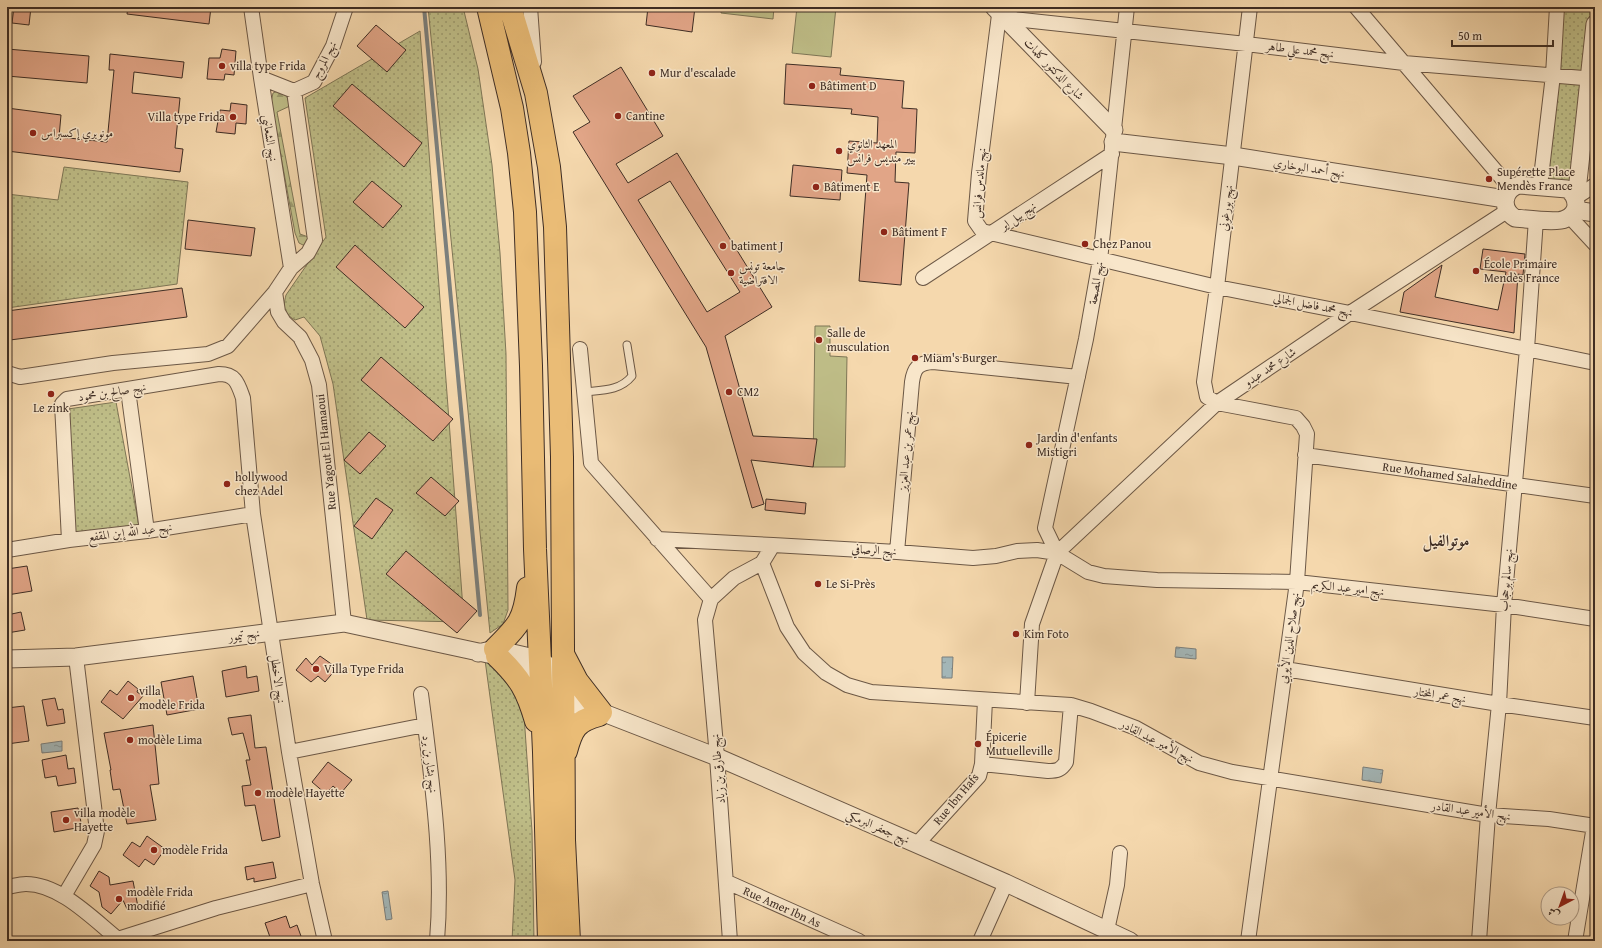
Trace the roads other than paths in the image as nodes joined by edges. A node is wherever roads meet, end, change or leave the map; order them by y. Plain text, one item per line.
1 (252, 7) edge
2 (346, 7) edge
3 (485, 7) edge
4 (488, 7) edge
5 (1127, 7) edge
6 (1250, 7) edge
7 (1356, 7) edge
8 (1557, 7) edge
9 (517, 11) edge
10 (1000, 11) edge
11 (1595, 24) edge
12 (1124, 31) junction
13 (496, 36) junction
14 (1246, 44) junction
15 (1404, 63) junction
16 (1553, 75) junction
17 (261, 78) junction
18 (1592, 79) edge
19 (294, 91) junction
20 (1113, 142) junction
21 (1233, 156) junction
22 (1595, 185) edge
23 (1540, 186) junction
24 (1508, 199) junction
25 (1573, 205) junction
26 (1595, 212) edge
27 (1536, 219) junction
28 (991, 234) junction
29 (1595, 244) edge
30 (1100, 260) junction
31 (291, 268) junction
32 (923, 278) dead end
33 (1217, 287) junction
34 (275, 292) junction
35 (1350, 312) junction
36 (627, 344) dead end
37 (1527, 348) junction
38 (580, 349) dead end
39 (1595, 363) edge
40 (7, 373) edge
41 (227, 374) joint
42 (1078, 377) junction
43 (128, 390) junction
44 (584, 392) junction
45 (1217, 403) junction
46 (1305, 455) junction
47 (1515, 486) junction
48 (534, 490) junction
49 (1595, 496) edge
50 (252, 514) junction
51 (147, 531) junction
52 (657, 538) junction
53 (69, 540) junction
54 (773, 545) junction
55 (535, 549) junction
56 (7, 550) edge
57 (898, 552) junction
58 (1057, 553) junction
59 (762, 563) junction
60 (1297, 582) junction
61 (712, 598) junction
62 (1504, 605) junction
63 (1595, 619) edge
64 (344, 623) junction
65 (271, 632) junction
66 (490, 653) junction
67 (76, 657) junction
68 (7, 659) edge
69 (1285, 669) junction
70 (554, 676) junction
71 (421, 694) dead end
72 (985, 700) junction
73 (1027, 703) junction
74 (1499, 704) junction
75 (1071, 706) junction
76 (600, 713) junction
77 (1595, 718) edge
78 (425, 725) junction
79 (289, 752) junction
80 (554, 756) junction
81 (717, 757) junction
82 (982, 764) junction
83 (1269, 779) junction
84 (1488, 815) junction
85 (1594, 826) edge
86 (564, 840) junction
87 (917, 844) junction
88 (1120, 853) dead end
89 (727, 882) junction
90 (1006, 883) junction
91 (312, 884) junction
92 (7, 887) edge
93 (64, 896) junction
94 (1107, 930) junction
95 (119, 940) edge
96 (325, 941) edge
97 (437, 941) edge
98 (548, 941) edge
99 (569, 941) edge
100 (730, 941) edge
101 (860, 941) edge
102 (980, 941) edge
103 (1130, 941) edge
104 (1248, 941) edge
105 (1479, 941) edge
106 (1575, 941) edge

1 - 17 street, نهج الشعانبي
2 - 19 street, نهج المروج
3 - 13 highway
4 - 13 highway
5 - 12 street, نهج المصحة
6 - 14 street, نهج بورغوني
7 - 15 street
8 - 16 street
9 - 70 highway
10 - 12 street, نهج محمد علي طاهر
10 - 20 street, شارع الدكتور كلمات
10 - 28 street, نهج ماندس فرانس
11 - 18 street
12 - 14 street, نهج محمد علي طاهر
12 - 20 street, نهج المصحة
13 - 48 highway
14 - 15 street, نهج محمد علي طاهر
14 - 21 street, نهج بورغوني
15 - 16 street, نهج محمد علي طاهر
15 - 24 street
16 - 18 street, نهج محمد علي طاهر
16 - 23 street
17 - 19 street
17 - 31 street, نهج الشعانبي
18 - 25 street
19 - 31 street
20 - 21 street, نهج أحمد البوخاري
20 - 28 street, نهج بيل اير
20 - 30 street, نهج المصحة
21 - 24 street, نهج أحمد البوخاري
21 - 33 street, نهج بورغوني
22 - 25 street
23 - 24 street
23 - 25 street
24 - 27 street
24 - 35 street, شارع محمد عبدو
25 - 26 street
25 - 27 street
25 - 29 street
27 - 37 street, نهج سالم بوحجاب
28 - 30 street, نهج ماندس فرانس
28 - 32 street, نهج بيل اير
30 - 33 street, نهج محمد فاضل الجمالي
30 - 42 street, نهج المصحة
31 - 34 street
33 - 35 street, نهج محمد فاضل الجمالي
33 - 45 street, نهج بورغوني
34 - 40 street
34 - 64 street, Rue Yagout El Hamaoui
35 - 37 street, نهج محمد فاضل الجمالي
35 - 45 street, شارع محمد عبدو
36 - 44 lane
37 - 39 street, نهج محمد فاضل الجمالي
37 - 47 street, نهج سالم بوحجاب
38 - 44 street
41 - 43 street, نهج صالح بن محمود
41 - 50 street, نهج الاخطل
42 - 57 street, نهج عمر بن عبد العزيز
42 - 58 street, نهج المصحة
43 - 51 street
43 - 53 street, نهج صالح بن محمود
44 - 52 street
45 - 46 street, نهج صلاح الدين الأيوبي
45 - 58 street, شارع محمد عبدو
46 - 47 street, Rue Mohamed Salaheddine
46 - 60 street, نهج صلاح الدين الأيوبي
47 - 49 street, Rue Mohamed Salaheddine
47 - 62 street, نهج سالم بوحجاب
48 - 55 highway
48 - 70 highway
50 - 51 street, نهج عبد الله إبن المقفع
50 - 65 street, نهج الاخطل
51 - 53 street, نهج عبد الله إبن المقفع
52 - 54 street, نهج الرصافي
52 - 61 street
53 - 56 street, نهج عبد الله إبن المقفع
54 - 57 street, نهج الرصافي
54 - 59 street
55 - 66 highway
55 - 70 highway
57 - 58 street, نهج الرصافي
58 - 60 street, نهج امير عبد الكريم
58 - 73 street
59 - 61 street
59 - 72 street, نهج الأمير عبد القادر
60 - 62 street, نهج امير عبد الكريم
60 - 69 street, نهج صلاح الدين الأيوبي
61 - 81 street, نهج طارق بن زياد
62 - 63 street, نهج امير عبد الكريم
62 - 74 street, نهج سالم بوحجاب
64 - 65 street, نهج تيمور
64 - 66 street, نهج تيمور
65 - 67 street, نهج تيمور
65 - 79 street, نهج الاخطل
66 - 70 street, نهج تيمور
66 - 80 highway
67 - 68 street, نهج تيمور
67 - 93 street
69 - 74 street, نهج عمر المختار
69 - 83 street, نهج صلاح الدين الأيوبي
70 - 76 street, نهج جعفر البرمكي
70 - 76 highway
70 - 80 highway
70 - 86 highway
71 - 78 street
72 - 73 street, نهج الأمير عبد القادر
72 - 82 street, Rue Ibn Hafs
73 - 75 street, نهج الأمير عبد القادر
74 - 77 street, نهج عمر المختار
74 - 84 street, نهج سالم بوحجاب
75 - 82 street
75 - 83 street, نهج الأمير عبد القادر
76 - 80 highway
76 - 81 street, نهج جعفر البرمكي
78 - 79 street, نهج بشار بن برد
78 - 97 street, نهج بشار بن برد
79 - 91 street, نهج الاخطل
80 - 86 highway
80 - 98 highway
81 - 87 street, نهج جعفر البرمكي
81 - 89 street, نهج طارق بن زياد
82 - 87 street, Rue Ibn Hafs
83 - 84 street, نهج الأمير عبد القادر
83 - 104 street, نهج صلاح الدين الأيوبي
84 - 85 street, نهج الأمير عبد القادر
84 - 105 street, نهج سالم بوحجاب
85 - 106 street
86 - 99 highway
87 - 90 street, نهج جعفر البرمكي
88 - 94 street
89 - 100 street, نهج طارق بن زياد
89 - 101 street, Rue Amer Ibn As
90 - 94 street, نهج جعفر البرمكي
90 - 102 street
91 - 95 street
91 - 96 street, نهج الاخطل
92 - 93 street
93 - 95 street
94 - 103 street, نهج جعفر البرمكي

